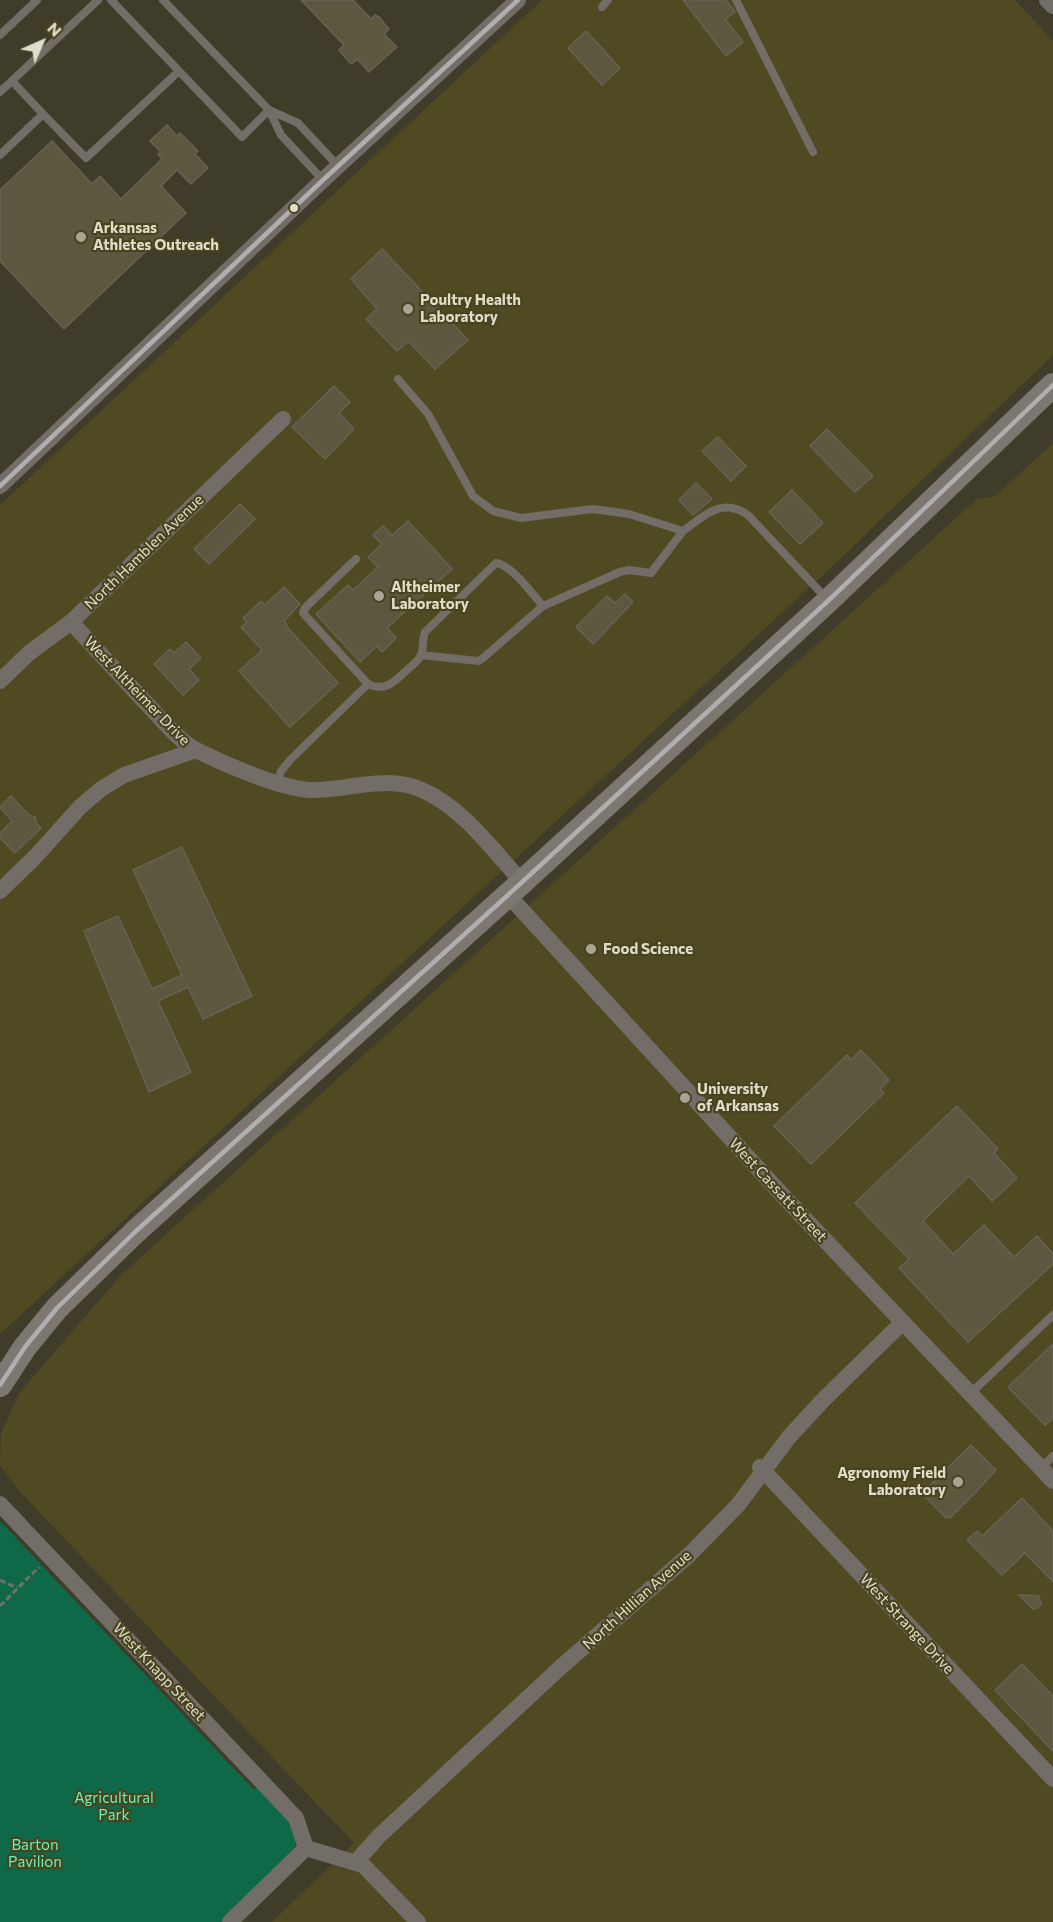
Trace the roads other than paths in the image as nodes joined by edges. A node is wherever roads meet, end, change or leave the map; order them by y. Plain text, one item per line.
1 (37, 0) edge
2 (98, 0) edge
3 (111, 0) edge
4 (163, 0) edge
5 (518, 0) edge
6 (608, 0) edge
7 (736, 0) edge
8 (1047, 0) edge
9 (1053, 6) edge
10 (602, 7) dead end
11 (0, 36) edge
12 (179, 71) junction
13 (12, 81) junction
14 (0, 92) edge
15 (269, 110) junction
16 (43, 114) junction
17 (813, 152) dead end
18 (0, 155) edge
19 (338, 166) junction
20 (323, 180) junction
21 (398, 379) dead end
22 (1053, 386) edge
23 (283, 419) dead end
24 (0, 486) edge
25 (683, 531) junction
26 (356, 559) dead end
27 (829, 600) junction
28 (543, 606) junction
29 (70, 622) junction
30 (422, 655) junction
31 (0, 681) edge
32 (369, 684) junction
33 (196, 750) junction
34 (277, 783) junction
35 (2, 885) edge
36 (515, 889) junction
37 (1053, 1315) edge
38 (903, 1322) junction
39 (0, 1385) edge
40 (970, 1394) junction
41 (1053, 1456) edge
42 (1041, 1468) junction
43 (761, 1469) junction
44 (1053, 1481) edge
45 (0, 1504) edge
46 (1053, 1779) edge
47 (306, 1848) junction
48 (355, 1863) junction
49 (230, 1922) edge
50 (418, 1922) edge

1 - 11 lane
2 - 13 lane
3 - 12 lane
4 - 15 lane
5 - 19 street
6 - 10 lane
7 - 17 lane
8 - 9 street
12 - 15 lane
12 - 16 lane
13 - 14 lane
13 - 16 lane
15 - 19 lane
15 - 20 lane
16 - 18 lane
19 - 20 street
20 - 24 street
21 - 25 lane
22 - 27 main road
23 - 29 street, North Hamblen Avenue
25 - 27 lane
25 - 28 lane
26 - 32 lane
27 - 36 main road
28 - 30 lane
28 - 30 lane
29 - 31 street, North Hamblen Avenue
29 - 33 street, West Altheimer Drive
30 - 32 lane
32 - 34 lane
33 - 34 street, West Altheimer Drive
33 - 35 street
34 - 36 street, West Altheimer Drive
36 - 38 street, West Cassatt Street
36 - 39 main road
37 - 40 lane
38 - 40 street, West Cassatt Street
38 - 43 street, North Hillian Avenue
40 - 42 street, West Cassatt Street
41 - 42 lane
42 - 44 street, West Cassatt Street
43 - 46 street, West Strange Drive
43 - 48 street, North Hillian Avenue
45 - 47 street, West Knapp Street
47 - 48 street
47 - 49 street
48 - 50 street

